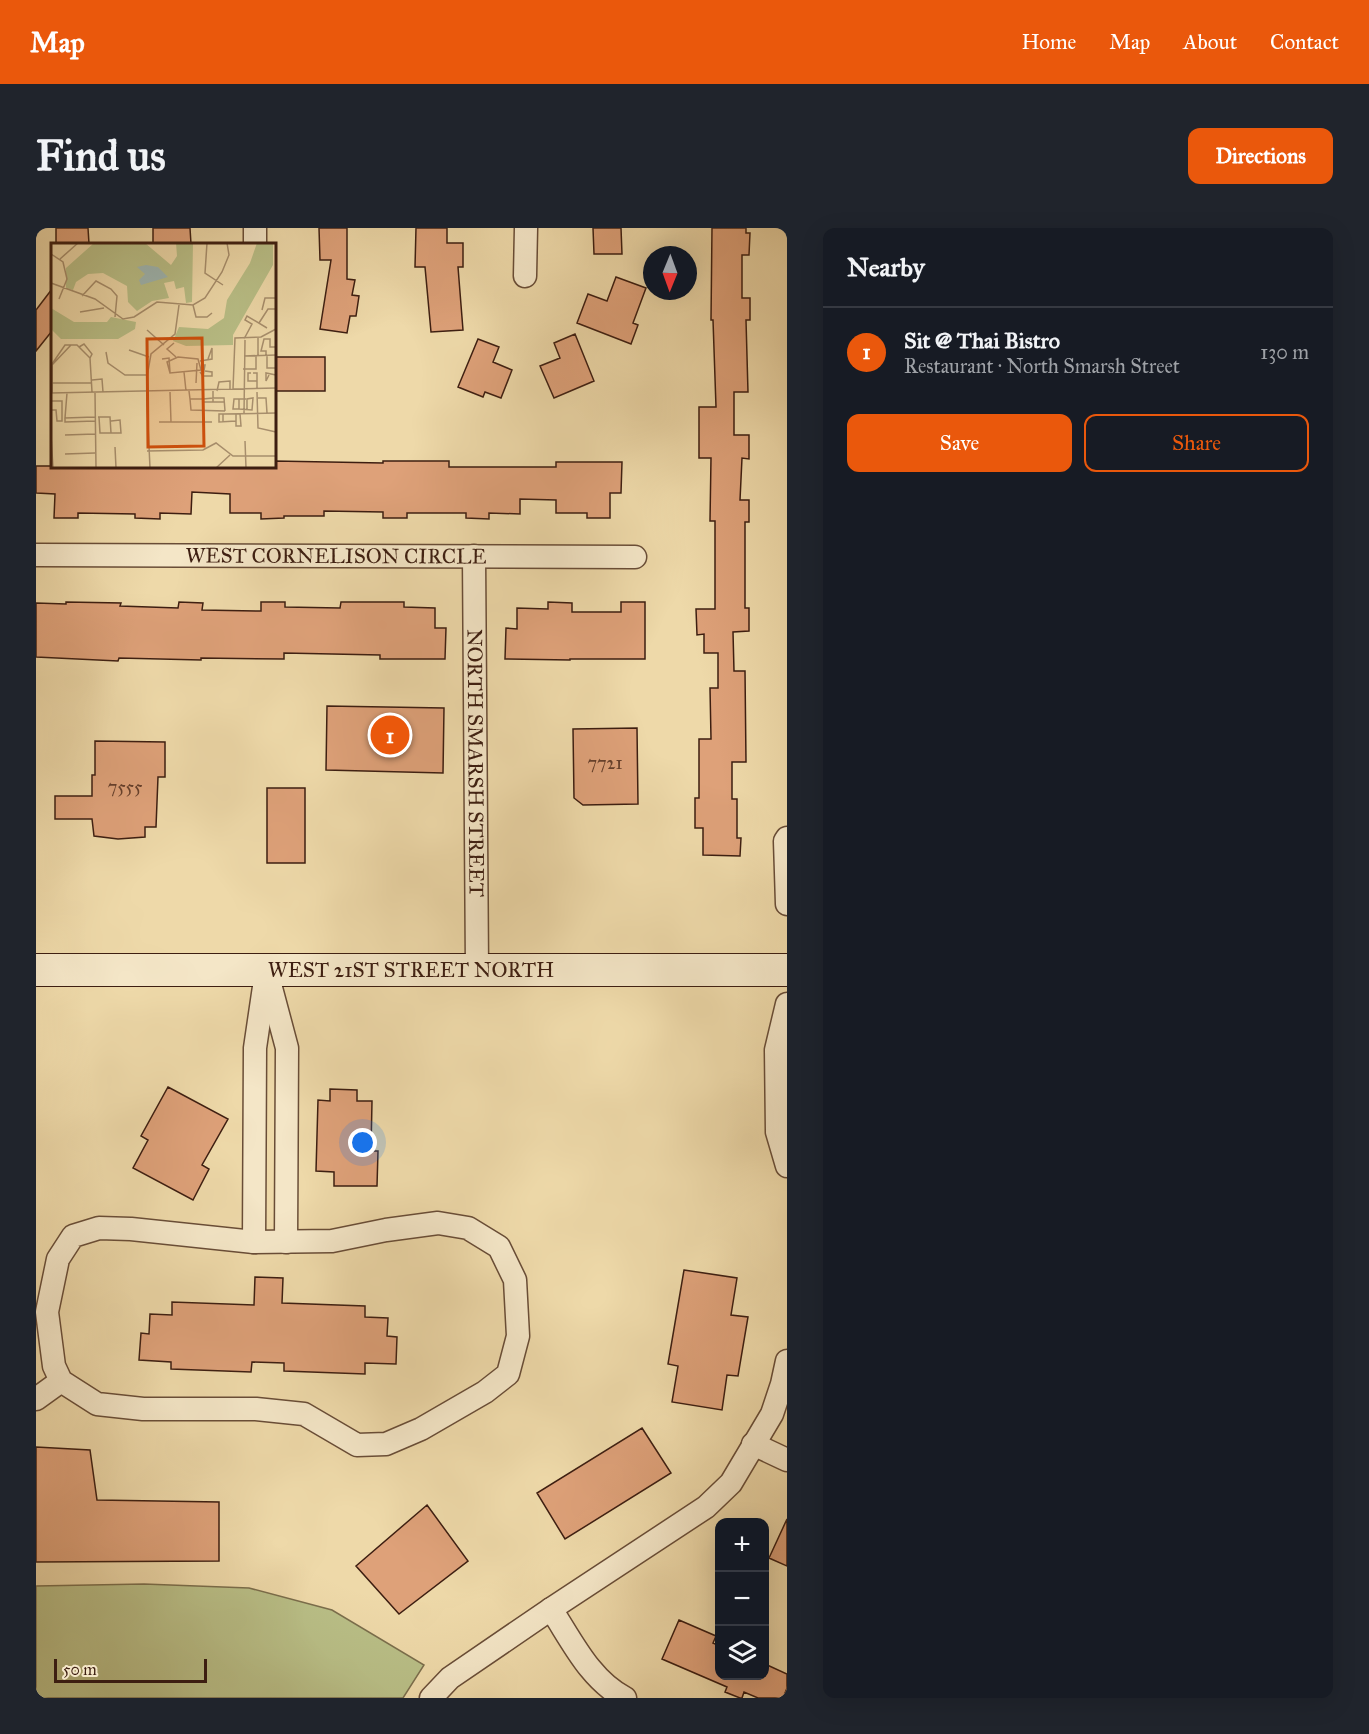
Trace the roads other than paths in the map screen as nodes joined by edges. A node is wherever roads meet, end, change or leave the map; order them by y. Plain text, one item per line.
1 (525, 228) edge
2 (525, 276) dead end
3 (36, 555) edge
4 (474, 556) junction
5 (635, 557) dead end
6 (787, 838) edge
7 (787, 904) edge
8 (266, 969) junction
9 (477, 969) junction
10 (36, 970) edge
11 (787, 970) edge
12 (787, 1004) edge
13 (787, 1166) edge
14 (254, 1242) junction
15 (286, 1242) junction
16 (787, 1361) edge
17 (61, 1381) junction
18 (36, 1399) edge
19 (753, 1444) junction
20 (787, 1460) edge
21 (551, 1609) junction
22 (431, 1698) edge
23 (625, 1698) edge

1 - 2 street
3 - 4 street, WEST CORNELISON CIRCLE
4 - 5 street, WEST CORNELISON CIRCLE
4 - 9 street, NORTH SMARSH STREET
6 - 7 street
8 - 9 main road, WEST 21ST STREET NORTH
8 - 10 main road, WEST 21ST STREET NORTH
8 - 14 street
8 - 15 street
9 - 11 main road, WEST 21ST STREET NORTH
12 - 13 street
14 - 15 street
14 - 17 street
15 - 17 street
16 - 19 street
17 - 18 street
19 - 20 street
19 - 21 street
21 - 22 street
21 - 23 street

